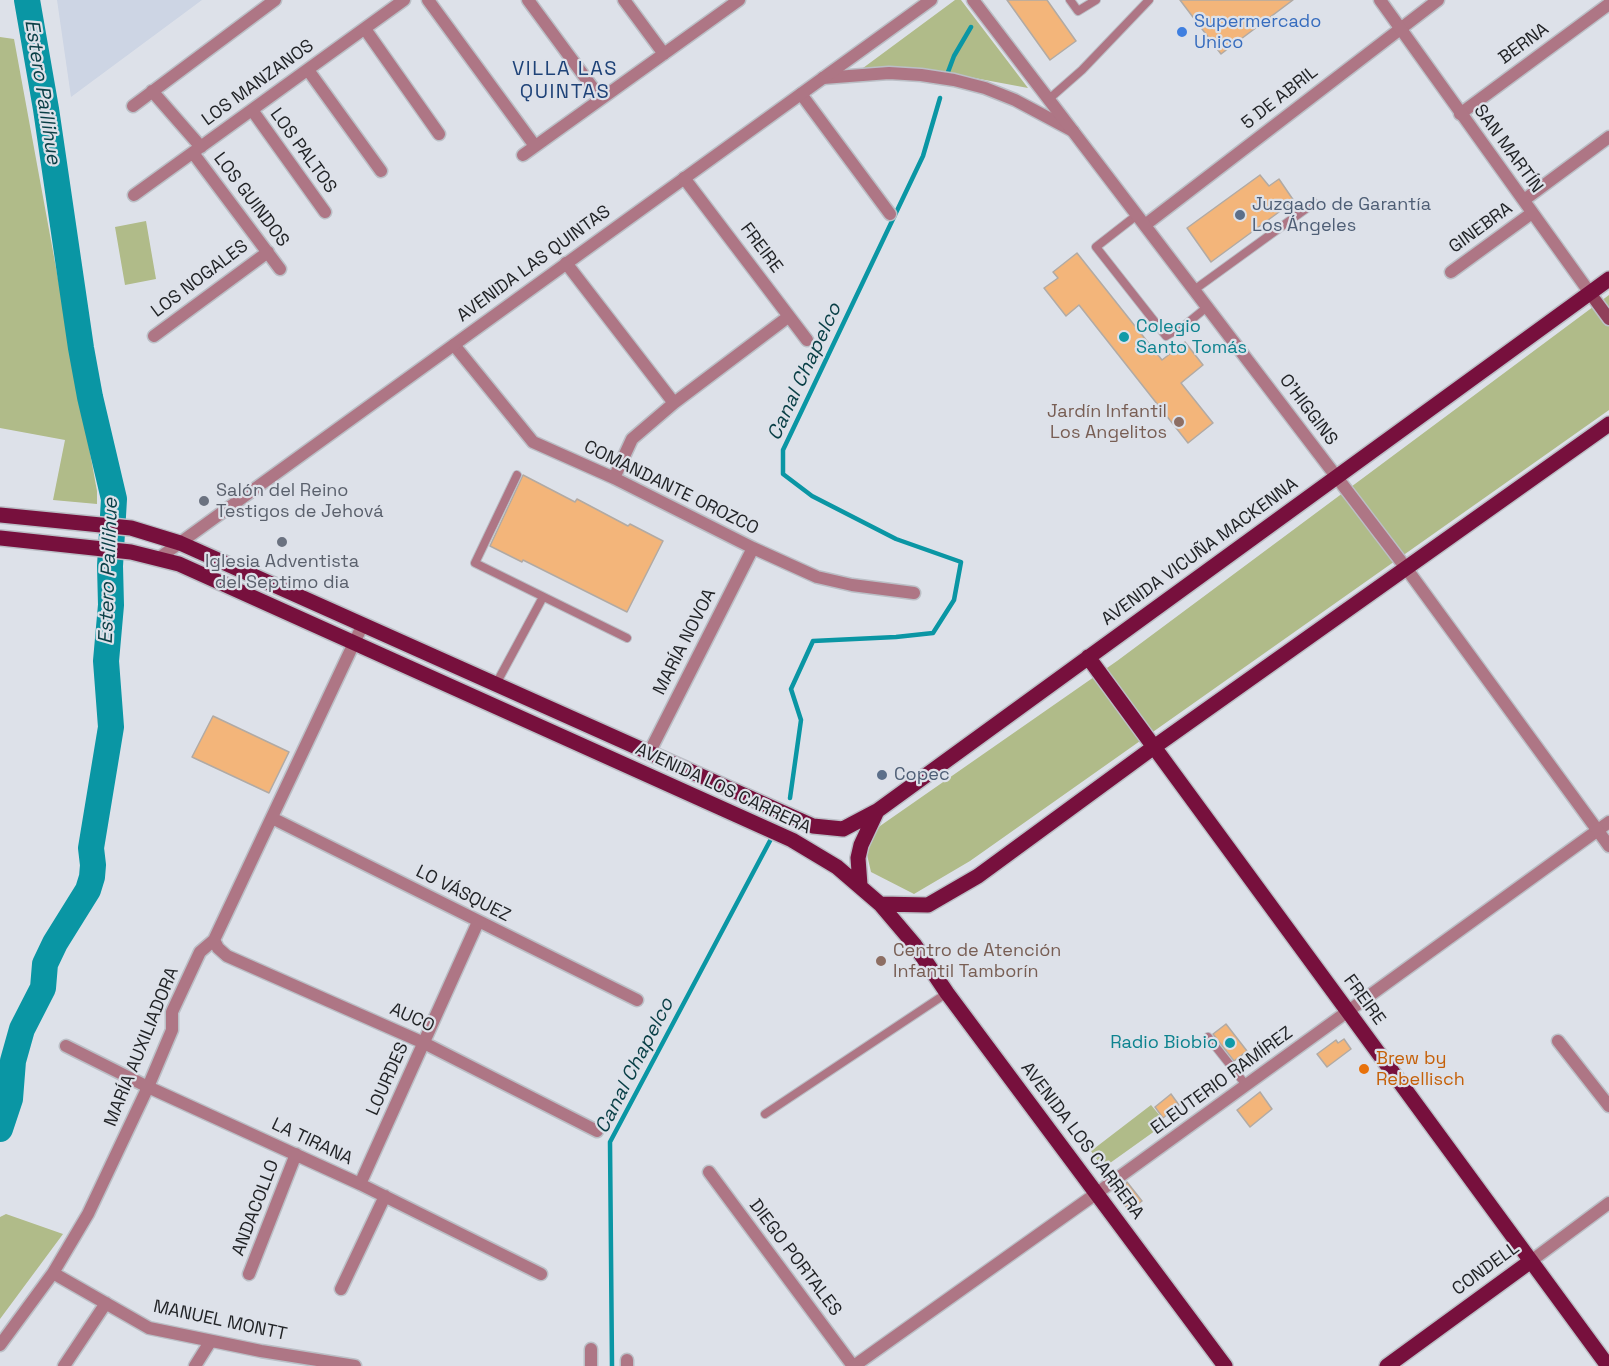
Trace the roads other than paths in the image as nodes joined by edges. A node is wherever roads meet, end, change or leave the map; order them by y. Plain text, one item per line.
1 (275, 0) edge
2 (428, 0) edge
3 (528, 0) edge
4 (624, 0) edge
5 (737, 0) edge
6 (931, 0) edge
7 (973, 0) edge
8 (1070, 0) edge
9 (1096, 0) edge
10 (1149, 0) edge
11 (1380, 0) edge
12 (1438, 0) edge
13 (400, 1) edge
14 (1609, 4) edge
15 (1400, 28) junction
16 (364, 29) junction
17 (664, 54) junction
18 (308, 70) junction
19 (823, 78) junction
20 (152, 91) junction
21 (801, 94) junction
22 (601, 99) junction
23 (1049, 99) junction
24 (133, 106) dead end
25 (252, 110) junction
26 (1460, 114) junction
27 (1073, 131) junction
28 (439, 134) dead end
29 (1609, 137) edge
30 (535, 146) junction
31 (197, 150) junction
32 (523, 155) dead end
33 (381, 171) dead end
34 (684, 178) junction
35 (134, 195) dead end
36 (1524, 200) junction
37 (1314, 203) dead end
38 (325, 212) dead end
39 (1532, 213) junction
40 (890, 214) dead end
41 (1141, 220) junction
42 (268, 252) junction
43 (566, 263) junction
44 (280, 269) dead end
45 (1452, 272) dead end
46 (1609, 279) edge
47 (1194, 290) junction
48 (1590, 293) junction
49 (1207, 307) junction
50 (788, 317) junction
51 (1609, 319) edge
52 (154, 336) dead end
53 (807, 340) dead end
54 (454, 345) junction
55 (674, 403) junction
56 (1609, 424) edge
57 (517, 475) dead end
58 (1337, 477) junction
59 (614, 478) junction
60 (0, 515) edge
61 (0, 538) edge
62 (180, 543) junction
63 (753, 548) junction
64 (159, 558) junction
65 (1406, 568) junction
66 (914, 593) dead end
67 (543, 597) junction
68 (363, 624) junction
69 (627, 638) dead end
70 (355, 643) junction
71 (1088, 657) junction
72 (496, 684) junction
73 (1154, 747) junction
74 (649, 753) junction
75 (877, 811) junction
76 (272, 818) junction
77 (1609, 822) edge
78 (1598, 831) junction
79 (1609, 846) edge
80 (860, 885) junction
81 (880, 904) junction
82 (478, 922) junction
83 (214, 940) junction
84 (947, 993) junction
85 (638, 1000) dead end
86 (1348, 1012) junction
87 (1208, 1037) dead end
88 (1558, 1041) dead end
89 (424, 1043) junction
90 (66, 1046) dead end
91 (1246, 1085) junction
92 (148, 1087) junction
93 (1609, 1106) edge
94 (765, 1113) dead end
95 (597, 1131) dead end
96 (296, 1154) junction
97 (709, 1172) dead end
98 (360, 1184) junction
99 (1097, 1193) junction
100 (385, 1197) junction
101 (1609, 1203) edge
102 (1531, 1261) junction
103 (53, 1273) junction
104 (542, 1274) dead end
105 (249, 1275) dead end
106 (341, 1289) dead end
107 (106, 1303) junction
108 (210, 1342) junction
109 (0, 1345) edge
110 (591, 1349) dead end
111 (293, 1361) edge
112 (64, 1366) edge
113 (195, 1366) edge
114 (355, 1366) edge
115 (591, 1366) edge
116 (854, 1366) edge
117 (1225, 1366) edge
118 (1387, 1366) edge
119 (1608, 1366) edge

1 - 20 street
2 - 30 street
3 - 22 street
4 - 17 street
5 - 17 street
6 - 19 street, AVENIDA LAS QUINTAS
7 - 23 street, O'HIGGINS
8 - 9 lane
10 - 23 lane
11 - 15 street, SAN MARTÍN
12 - 15 street, 5 DE ABRIL
13 - 16 street, LOS MANZANOS
14 - 26 street, BERNA
15 - 26 street, SAN MARTÍN
15 - 41 street, 5 DE ABRIL
16 - 18 street, LOS MANZANOS
16 - 28 street
17 - 22 street
18 - 25 street, LOS MANZANOS
18 - 33 street
19 - 21 street, AVENIDA LAS QUINTAS
19 - 27 street
20 - 24 street
20 - 31 street, LOS GUINDOS
21 - 34 street, AVENIDA LAS QUINTAS
21 - 40 street
22 - 30 street
23 - 27 street, O'HIGGINS
25 - 31 street, LOS MANZANOS
25 - 38 street, LOS PALTOS
26 - 36 street, SAN MARTÍN
27 - 41 street, O'HIGGINS
29 - 36 street, GINEBRA
30 - 32 street
31 - 35 street, LOS MANZANOS
31 - 42 street, LOS GUINDOS
34 - 43 street, AVENIDA LAS QUINTAS
34 - 50 street, FREIRE
36 - 39 street, SAN MARTÍN
37 - 47 lane
39 - 45 street, GINEBRA
39 - 48 street, SAN MARTÍN
41 - 47 street, O'HIGGINS
41 - 49 lane
42 - 44 street, LOS GUINDOS
42 - 52 street, LOS NOGALES
43 - 54 street, AVENIDA LAS QUINTAS
43 - 55 street
46 - 48 main road, AVENIDA VICUÑA MACKENNA
47 - 49 street, O'HIGGINS
48 - 51 main road, SAN MARTÍN
48 - 58 main road, AVENIDA VICUÑA MACKENNA
49 - 58 street, O'HIGGINS
50 - 53 street, FREIRE
50 - 55 street
54 - 59 street, COMANDANTE OROZCO
54 - 62 street, AVENIDA LAS QUINTAS
55 - 59 street
56 - 65 main road
57 - 67 lane
58 - 65 street, O'HIGGINS
58 - 71 main road, AVENIDA VICUÑA MACKENNA
59 - 63 street, COMANDANTE OROZCO
60 - 62 main road, AVENIDA LOS CARRERA
61 - 64 main road, AVENIDA LOS CARRERA
62 - 64 street, AVENIDA LAS QUINTAS
62 - 68 main road, AVENIDA LOS CARRERA
63 - 66 street, COMANDANTE OROZCO
63 - 74 street, MARÍA NOVOA
64 - 70 main road, AVENIDA LOS CARRERA
65 - 73 main road
65 - 78 street, O'HIGGINS
67 - 69 lane
67 - 72 lane
68 - 70 street, MARÍA AUXILIADORA
68 - 72 main road, AVENIDA LOS CARRERA
70 - 76 street, MARÍA AUXILIADORA
70 - 80 main road, AVENIDA LOS CARRERA
71 - 73 main road, FREIRE
71 - 75 main road, AVENIDA VICUÑA MACKENNA
72 - 74 main road, AVENIDA LOS CARRERA
73 - 81 main road
73 - 86 main road, FREIRE
74 - 75 main road, AVENIDA LOS CARRERA
75 - 80 main road, AVENIDA VICUÑA MACKENNA
76 - 82 street, LO VÁSQUEZ
76 - 83 street, MARÍA AUXILIADORA
77 - 78 street, ELEUTERIO RAMÍREZ
78 - 79 street, O'HIGGINS
78 - 86 street, ELEUTERIO RAMÍREZ
80 - 81 main road, AVENIDA LOS CARRERA
81 - 84 main road, AVENIDA LOS CARRERA
82 - 85 street, LO VÁSQUEZ
82 - 89 street, LOURDES
83 - 89 street, AUCO
83 - 92 street, MARÍA AUXILIADORA
84 - 94 lane
84 - 99 main road, AVENIDA LOS CARRERA
86 - 91 street, ELEUTERIO RAMÍREZ
86 - 102 main road, FREIRE
87 - 91 lane
88 - 93 street
89 - 95 street, AUCO
89 - 98 street, LOURDES
90 - 92 street, LA TIRANA
91 - 99 street, ELEUTERIO RAMÍREZ
92 - 96 street, LA TIRANA
92 - 103 street, MARÍA AUXILIADORA
96 - 98 street, LA TIRANA
96 - 105 street, ANDACOLLO
97 - 116 street, DIEGO PORTALES
98 - 100 street, LA TIRANA
99 - 116 street, ELEUTERIO RAMÍREZ
99 - 117 main road, AVENIDA LOS CARRERA
100 - 104 street, LA TIRANA
100 - 106 street
101 - 102 street, CONDELL
102 - 118 main road, CONDELL
102 - 119 main road, FREIRE
103 - 107 street, MANUEL MONTT
103 - 109 street, MARÍA AUXILIADORA
107 - 108 street, MANUEL MONTT
107 - 112 street
108 - 111 street, MANUEL MONTT
108 - 113 street
110 - 115 street
111 - 114 street, MANUEL MONTT

